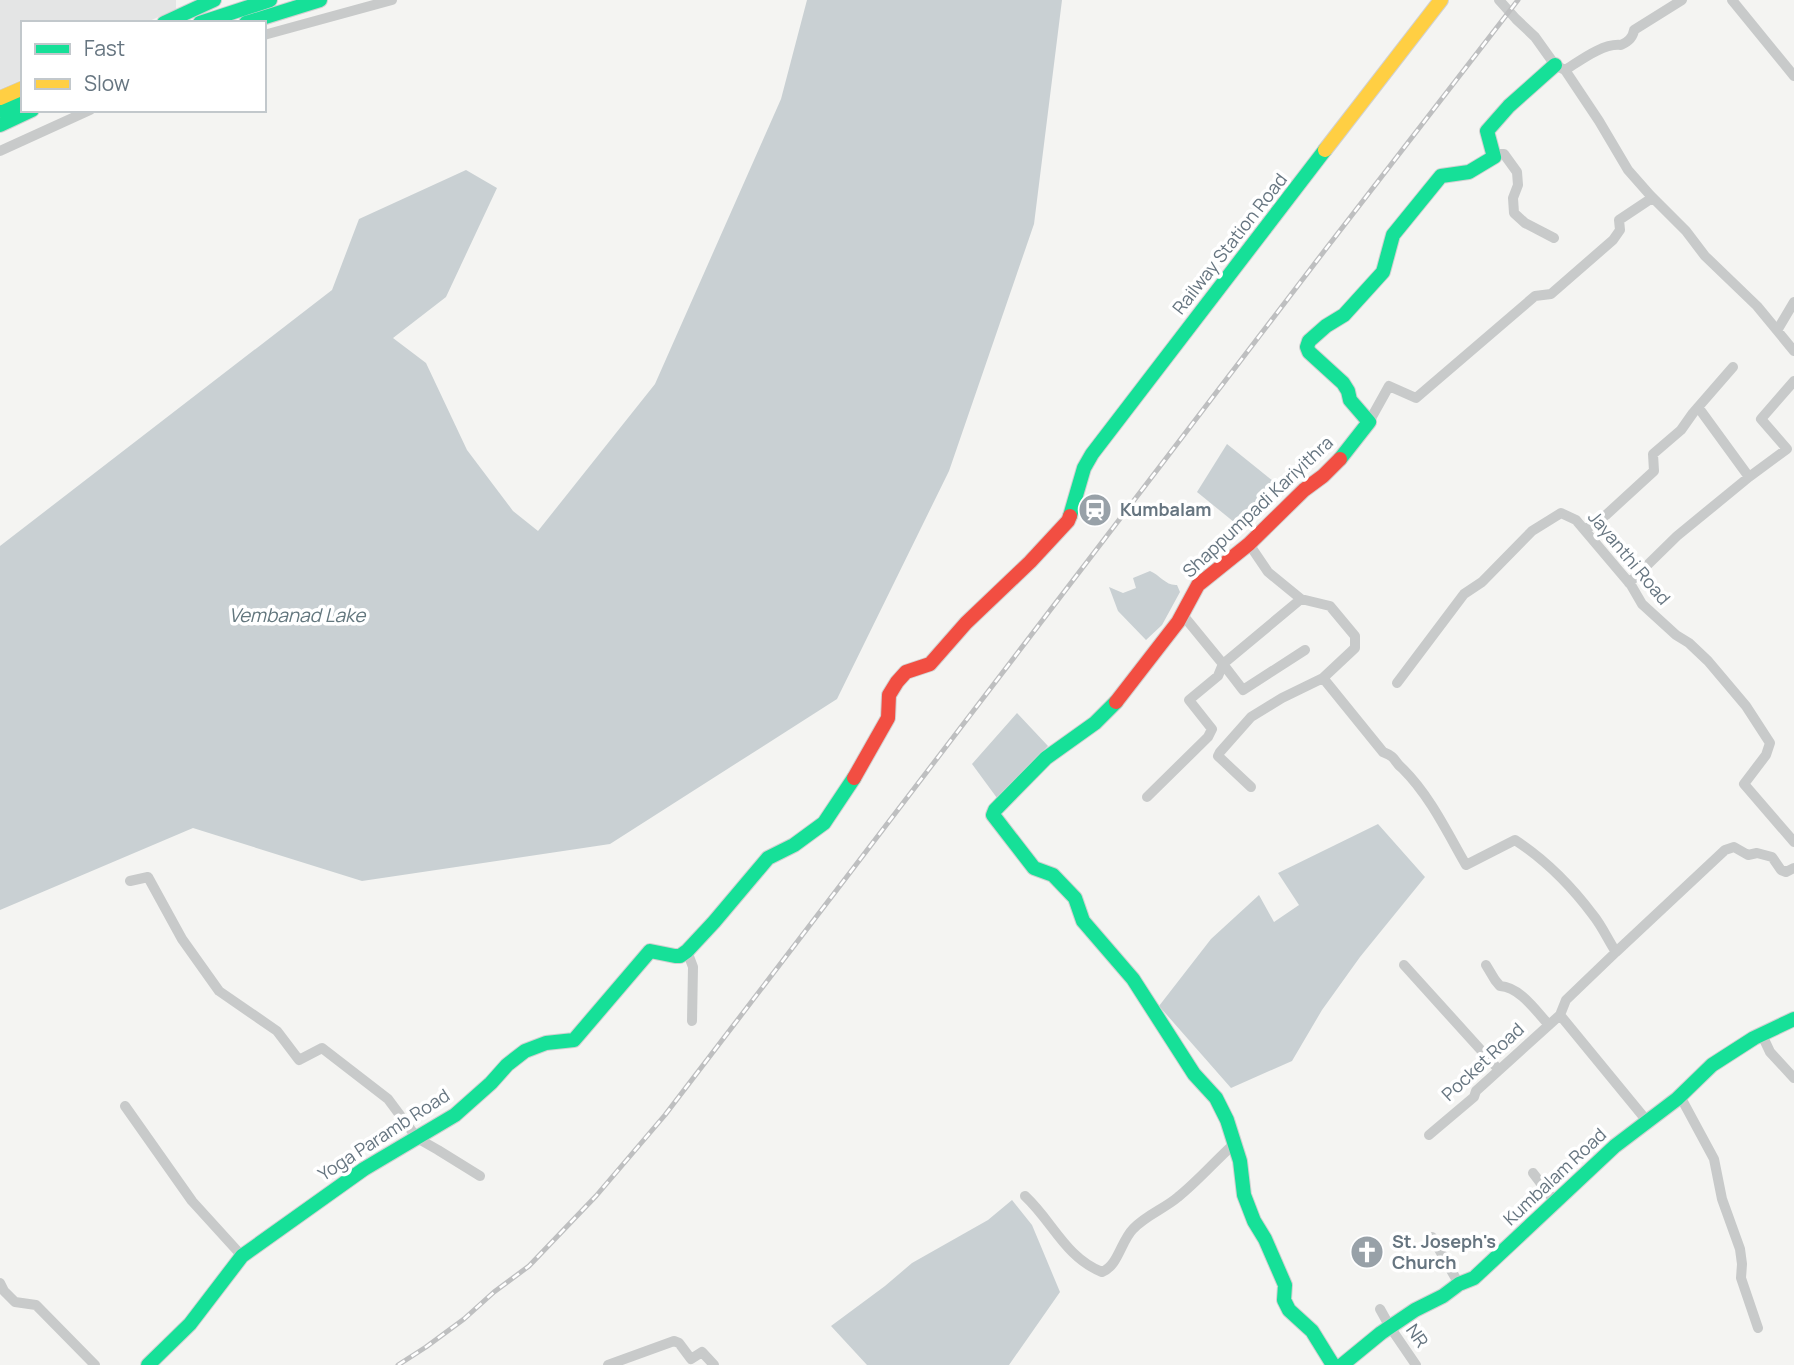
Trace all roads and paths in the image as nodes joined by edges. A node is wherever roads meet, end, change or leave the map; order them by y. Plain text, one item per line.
1 (214, 0) edge
2 (270, 0) edge
3 (320, 0) edge
4 (392, 0) edge
5 (1441, 0) edge
6 (1499, 0) edge
7 (1682, 0) edge
8 (1732, 0) edge
9 (168, 21) edge
10 (206, 21) edge
11 (252, 21) edge
12 (266, 34) edge
13 (1561, 67) junction
14 (1794, 76) edge
15 (21, 89) edge
16 (0, 98) edge
17 (21, 101) edge
18 (0, 110) edge
19 (28, 112) edge
20 (86, 112) edge
21 (0, 125) edge
22 (0, 151) edge
23 (1492, 154) junction
24 (1652, 198) junction
25 (1554, 238) dead end
26 (1794, 302) edge
27 (1778, 329) junction
28 (1794, 351) edge
29 (1733, 367) dead end
30 (1794, 381) edge
31 (1698, 407) junction
32 (1368, 422) junction
33 (1749, 477) junction
34 (1584, 530) junction
35 (1248, 544) junction
36 (1629, 583) junction
37 (1301, 599) junction
38 (1182, 614) junction
39 (1305, 650) dead end
40 (1223, 664) junction
41 (1324, 678) junction
42 (1397, 683) dead end
43 (1251, 787) dead end
44 (1147, 797) dead end
45 (1794, 842) edge
46 (1794, 868) edge
47 (130, 881) dead end
48 (687, 951) junction
49 (1616, 952) junction
50 (1404, 965) dead end
51 (1486, 965) dead end
52 (1560, 1015) junction
53 (1794, 1018) edge
54 (692, 1021) dead end
55 (1549, 1025) junction
56 (1762, 1035) junction
57 (1499, 1070) junction
58 (1794, 1078) edge
59 (1680, 1096) junction
60 (125, 1106) dead end
61 (1647, 1121) junction
62 (1429, 1135) dead end
63 (417, 1138) junction
64 (1234, 1144) junction
65 (1533, 1173) dead end
66 (480, 1177) dead end
67 (1025, 1196) dead end
68 (1555, 1202) junction
69 (1432, 1237) dead end
70 (242, 1256) junction
71 (0, 1283) edge
72 (1459, 1284) junction
73 (1380, 1309) dead end
74 (1390, 1327) junction
75 (1758, 1328) dead end
76 (95, 1365) edge
77 (148, 1365) edge
78 (608, 1365) edge
79 (714, 1365) edge
80 (1333, 1365) edge
81 (1342, 1365) edge
82 (1416, 1365) edge

1 - 9 main road
2 - 10 main road
3 - 11 main road
4 - 12 street
5 - 48 main road, Railway Station Road
6 - 13 street
7 - 13 street
8 - 14 street
13 - 23 main road
13 - 24 street
15 - 16 main road
17 - 18 main road
19 - 21 main road
20 - 22 street
23 - 25 street
23 - 32 main road
24 - 27 street
24 - 32 street
26 - 27 street
27 - 28 street
29 - 31 street
30 - 33 street
31 - 33 street
31 - 34 street
32 - 35 main road, Shappumpadi Kariyithra
33 - 36 street
34 - 36 street, Jayanthi Road
34 - 42 street, Jayanthi Road
35 - 37 street
35 - 38 main road, Shappumpadi Kariyithra
36 - 45 street, Jayanthi Road
37 - 40 street
37 - 41 street
38 - 40 street
38 - 64 main road, Shappumpadi Kariyithra
39 - 40 street
40 - 44 street
41 - 43 street
41 - 49 street
46 - 49 street, Pocket Road
47 - 63 street
48 - 54 street
48 - 63 main road, Yoga Paramb Road
49 - 52 street, Pocket Road
50 - 57 street
51 - 55 street, Pocket Road
52 - 55 street, Pocket Road
52 - 61 street
53 - 56 main road, Kumbalam Road
55 - 57 street, Pocket Road
56 - 58 street
56 - 59 main road, Kumbalam Road
57 - 62 street, Pocket Road
59 - 61 main road, Kumbalam Road
59 - 75 street
60 - 70 street
61 - 68 main road, Kumbalam Road
63 - 66 street
63 - 70 main road, Yoga Paramb Road
64 - 67 street
64 - 80 main road
65 - 68 street
68 - 72 main road, Kumbalam Road
69 - 72 street
70 - 77 main road, Yoga Paramb Road
71 - 76 street
72 - 74 main road, Kumbalam Road
73 - 74 street, NR
74 - 81 main road, Kumbalam Road
74 - 82 street, NR
78 - 79 street

